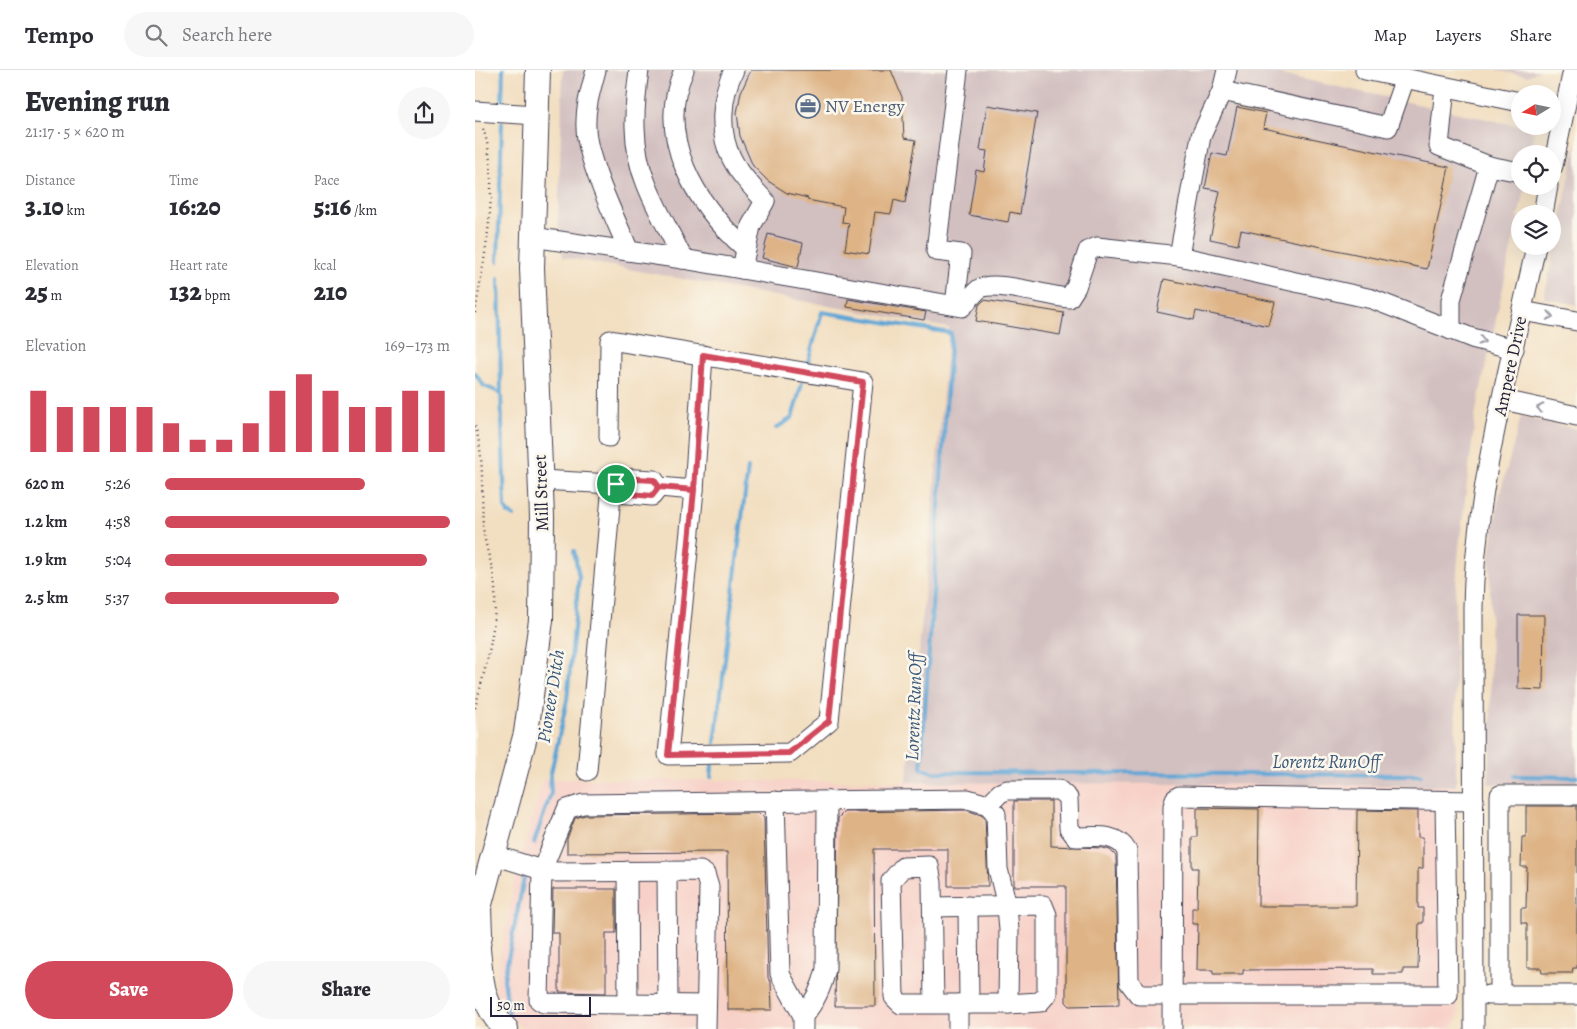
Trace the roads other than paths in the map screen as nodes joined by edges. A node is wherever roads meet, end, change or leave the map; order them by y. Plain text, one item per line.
1 (538, 70) edge
2 (596, 70) edge
3 (639, 70) edge
4 (685, 70) edge
5 (734, 70) edge
6 (958, 70) edge
7 (1227, 70) edge
8 (1365, 70) edge
9 (1573, 70) edge
10 (1405, 78) junction
11 (1445, 86) junction
12 (1222, 91) junction
13 (475, 98) edge
14 (1511, 100) edge
15 (475, 111) edge
16 (536, 115) junction
17 (1564, 118) edge
18 (1558, 145) edge
19 (1489, 166) junction
20 (1511, 170) edge
21 (532, 237) junction
22 (746, 249) junction
23 (629, 251) junction
24 (1534, 255) edge
25 (1179, 256) junction
26 (683, 259) junction
27 (742, 269) junction
28 (955, 305) junction
29 (1522, 311) junction
30 (1577, 321) edge
31 (1451, 330) junction
32 (1514, 349) junction
33 (703, 355) junction
34 (1503, 400) junction
35 (1577, 416) edge
36 (609, 437) dead end
37 (541, 480) junction
38 (614, 484) junction
39 (694, 490) junction
40 (587, 771) dead end
41 (1500, 795) junction
42 (1577, 795) edge
43 (1474, 797) junction
44 (775, 801) junction
45 (827, 801) junction
46 (1445, 801) junction
47 (988, 805) junction
48 (494, 855) junction
49 (542, 870) junction
50 (667, 871) junction
51 (627, 872) junction
52 (968, 906) junction
53 (1007, 906) junction
54 (933, 907) junction
55 (477, 911) edge
56 (476, 954) edge
57 (1448, 995) junction
58 (1474, 995) junction
59 (1500, 995) junction
60 (1577, 995) edge
61 (1173, 996) junction
62 (628, 1004) junction
63 (668, 1004) junction
64 (934, 1004) junction
65 (963, 1004) junction
66 (1008, 1004) junction
67 (706, 1005) junction
68 (803, 1023) edge
69 (506, 1029) edge
70 (706, 1029) edge
71 (958, 1029) edge
72 (1172, 1029) edge
73 (1474, 1029) edge

1 - 16 main road, Mill Street
2 - 23 street
3 - 26 street
4 - 22 street
5 - 22 street
6 - 28 street
7 - 12 street
8 - 10 street
9 - 17 street
10 - 11 street
10 - 12 street
11 - 14 street
11 - 19 street
12 - 25 street
13 - 15 street
15 - 16 street
16 - 21 main road, Mill Street
17 - 18 street
19 - 20 street
19 - 31 street
21 - 23 street
21 - 37 main road, Mill Street
22 - 27 street
23 - 26 street
24 - 29 street, Ampere Drive
25 - 28 street
25 - 31 street
26 - 27 street
27 - 28 street
29 -> 30 street
29 - 32 street, Ampere Drive
31 -> 32 street
32 - 34 street, Ampere Drive
33 - 36 street
33 - 39 street
33 - 39 street
35 -> 34 street
34 - 43 street, Ampere Drive
37 - 38 street
37 - 48 main road, Mill Street
38 - 39 street
38 - 40 street
41 - 42 street
41 - 43 street
41 - 59 street
43 - 46 street
43 - 58 street, Ampere Drive
44 - 45 street
44 - 49 street
44 - 68 street
45 - 47 street
45 - 68 street
46 - 57 street
46 - 61 street
47 - 53 street
47 - 61 street
48 - 49 street
48 - 55 main road, Mill Street
49 - 51 street
49 - 62 street
50 - 51 street
50 - 63 street
50 - 67 street
51 - 62 street
52 - 53 street
52 - 54 street
52 - 65 street
53 - 66 street
53 - 66 street
54 - 64 street
54 - 64 street
55 - 56 main road, Mill Street
56 - 69 main road, Mill Street
57 - 58 street
57 - 61 street
58 - 59 street
58 - 73 street, Ampere Drive
59 - 60 street
61 - 72 street
62 - 63 street
63 - 67 street
64 - 65 street
65 - 66 street
65 - 71 street
67 - 70 street

